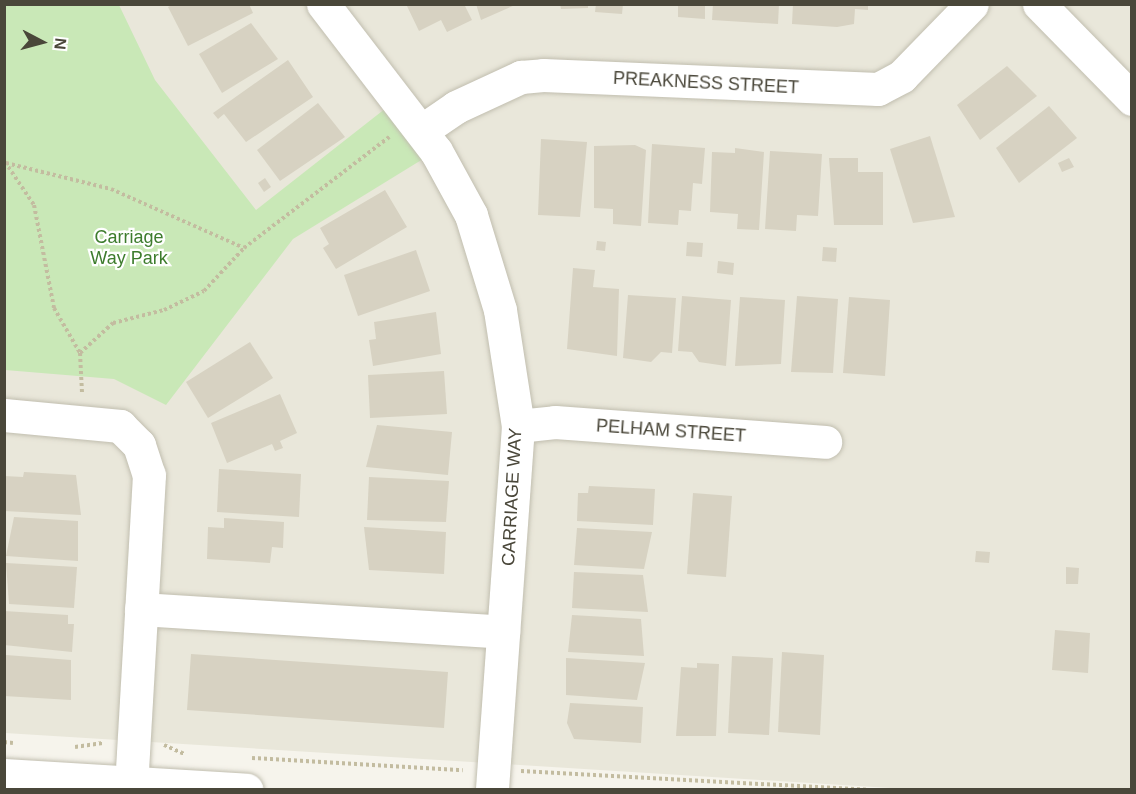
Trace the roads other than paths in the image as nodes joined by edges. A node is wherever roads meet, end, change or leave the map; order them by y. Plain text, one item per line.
1 (323, 4) edge
2 (972, 4) edge
3 (1039, 4) edge
4 (1131, 99) edge
5 (416, 126) junction
6 (4, 415) edge
7 (518, 426) junction
8 (825, 442) dead end
9 (141, 609) junction
10 (503, 632) junction
11 (4, 775) edge
12 (131, 786) edge
13 (247, 789) edge
14 (492, 789) edge

1 - 5 street, CARRIAGE WAY
2 - 5 street, PREAKNESS STREET
3 - 4 street
5 - 7 street, CARRIAGE WAY
6 - 9 street
7 - 8 street, PELHAM STREET
7 - 10 street, CARRIAGE WAY
9 - 10 street
9 - 12 street
10 - 14 street, CARRIAGE WAY
11 - 12 street
12 - 13 street

